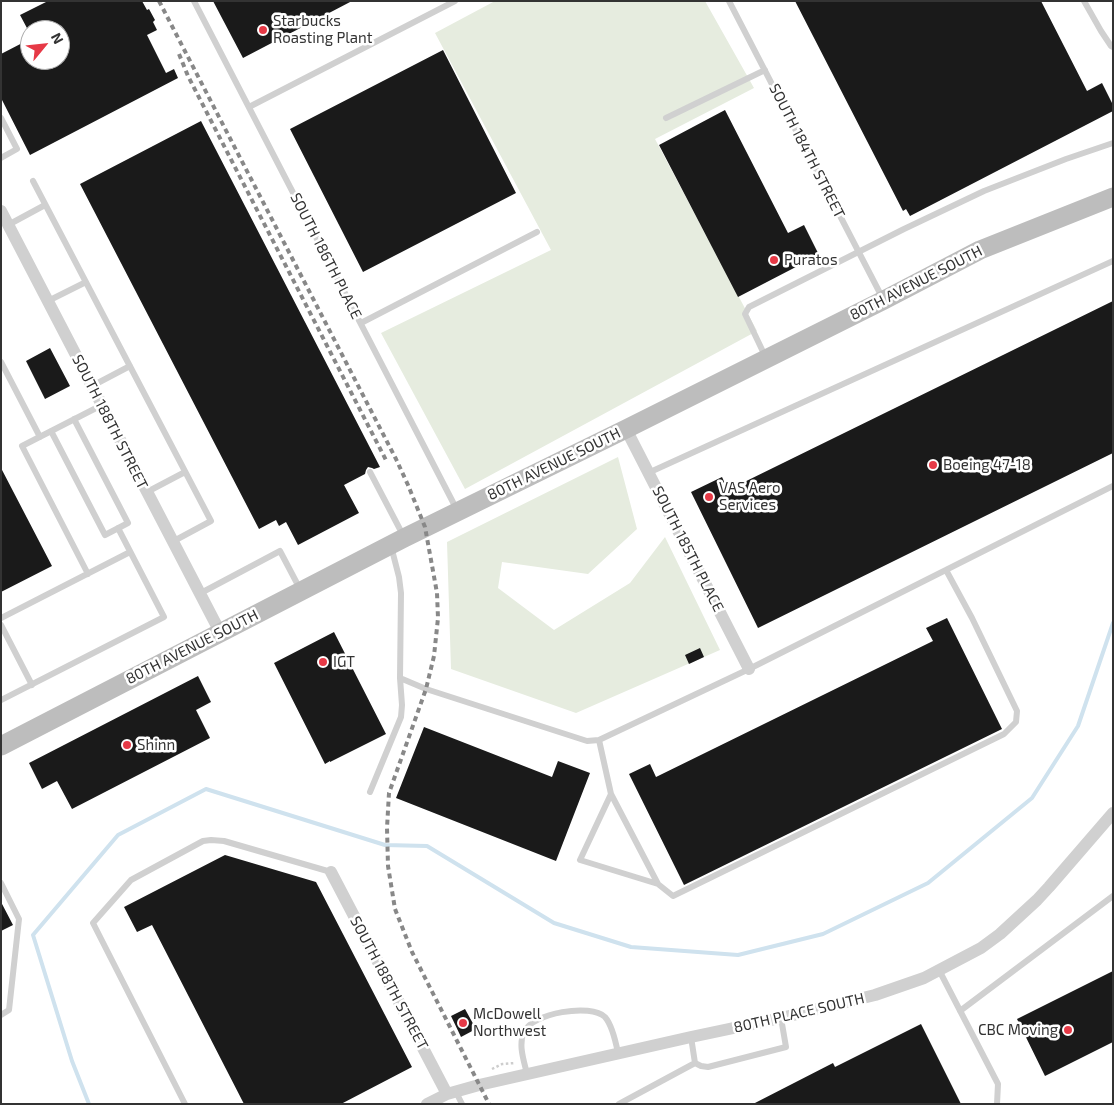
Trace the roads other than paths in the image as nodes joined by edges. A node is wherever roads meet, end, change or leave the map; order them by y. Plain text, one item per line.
1 (194, 1) edge
2 (455, 1) edge
3 (729, 1) edge
4 (1084, 1) edge
5 (1113, 47) edge
6 (765, 70) junction
7 (249, 107) junction
8 (1, 118) edge
9 (666, 118) dead end
10 (1113, 143) edge
11 (1, 158) edge
12 (33, 181) dead end
13 (1113, 197) edge
14 (46, 205) junction
15 (1, 211) edge
16 (8, 225) junction
17 (537, 232) dead end
18 (859, 252) junction
19 (1113, 261) edge
20 (86, 282) junction
21 (884, 300) junction
22 (48, 301) junction
23 (361, 323) junction
24 (767, 359) junction
25 (1, 362) edge
26 (130, 366) junction
27 (92, 386) junction
28 (102, 405) junction
29 (74, 419) junction
30 (626, 429) junction
31 (51, 431) junction
32 (40, 437) junction
33 (185, 472) junction
34 (370, 472) dead end
35 (648, 473) junction
36 (1113, 486) edge
37 (147, 492) junction
38 (458, 511) junction
39 (118, 528) junction
40 (397, 541) junction
41 (172, 542) junction
42 (130, 552) junction
43 (946, 570) junction
44 (88, 574) junction
45 (301, 591) junction
46 (199, 594) junction
47 (1, 618) edge
48 (1, 625) edge
49 (220, 632) junction
50 (749, 669) junction
51 (400, 678) junction
52 (32, 685) junction
53 (2, 697) edge
54 (599, 740) junction
55 (1, 746) edge
56 (370, 792) dead end
57 (611, 794) junction
58 (1113, 814) edge
59 (331, 872) joint
60 (1, 883) edge
61 (658, 884) junction
62 (1113, 896) edge
63 (939, 970) junction
64 (960, 1011) junction
65 (1, 1015) edge
66 (781, 1018) junction
67 (691, 1037) junction
68 (618, 1053) junction
69 (696, 1063) junction
70 (527, 1074) junction
71 (452, 1093) junction
72 (185, 1104) edge
73 (426, 1104) edge
74 (462, 1104) edge
75 (619, 1104) edge
76 (997, 1104) edge

1 - 7 lane, SOUTH 186TH PLACE
2 - 7 lane
3 - 6 lane, SOUTH 184TH STREET
4 - 5 lane
6 - 9 lane
6 - 18 lane, SOUTH 184TH STREET
7 - 23 lane, SOUTH 186TH PLACE
8 - 11 lane
10 - 18 lane
12 - 14 lane
13 - 21 street, 80TH AVENUE SOUTH
14 - 16 lane
14 - 20 lane
15 - 16 street, SOUTH 188TH STREET
16 - 22 street, SOUTH 188TH STREET
17 - 23 lane
18 - 21 lane, SOUTH 184TH STREET
18 - 24 lane
19 - 35 lane
20 - 22 lane
20 - 26 lane
21 - 24 street, 80TH AVENUE SOUTH
22 - 27 street, SOUTH 188TH STREET
23 - 38 lane, SOUTH 186TH PLACE
24 - 30 street, 80TH AVENUE SOUTH
25 - 32 lane
26 - 27 lane
26 - 33 lane
27 - 28 street, SOUTH 188TH STREET
28 - 29 lane
28 - 37 street, SOUTH 188TH STREET
29 - 31 lane
29 - 39 lane
30 - 35 street, SOUTH 185TH PLACE
30 - 38 street, 80TH AVENUE SOUTH
31 - 32 lane
31 - 39 lane
32 - 44 lane
33 - 37 lane
33 - 41 lane
34 - 40 lane
35 - 50 street, SOUTH 185TH PLACE
36 - 43 lane
37 - 41 street, SOUTH 188TH STREET
38 - 40 street, 80TH AVENUE SOUTH
39 - 42 lane
40 - 45 street, 80TH AVENUE SOUTH
40 - 51 lane
41 - 46 street, SOUTH 188TH STREET
42 - 44 lane
42 - 52 lane
43 - 50 lane
43 - 61 lane
44 - 47 lane
45 - 46 lane
45 - 49 street, 80TH AVENUE SOUTH
46 - 49 street, SOUTH 188TH STREET
48 - 52 lane
49 - 55 street, 80TH AVENUE SOUTH
50 - 54 lane
51 - 54 lane
51 - 56 lane
52 - 53 lane
54 - 57 lane
57 - 61 lane
57 - 61 lane
58 - 63 street, 80TH PLACE SOUTH
59 - 71 street, SOUTH 188TH STREET
59 - 72 lane
60 - 65 lane
62 - 64 lane
63 - 64 lane
63 - 66 street, 80TH PLACE SOUTH
64 - 76 lane
66 - 67 street, 80TH PLACE SOUTH
66 - 69 lane
67 - 68 street, 80TH PLACE SOUTH
67 - 69 lane
68 - 70 street, 80TH PLACE SOUTH
68 - 70 lane
69 - 75 lane
70 - 71 street, 80TH PLACE SOUTH
71 - 73 street, 80TH PLACE SOUTH
71 - 74 lane

